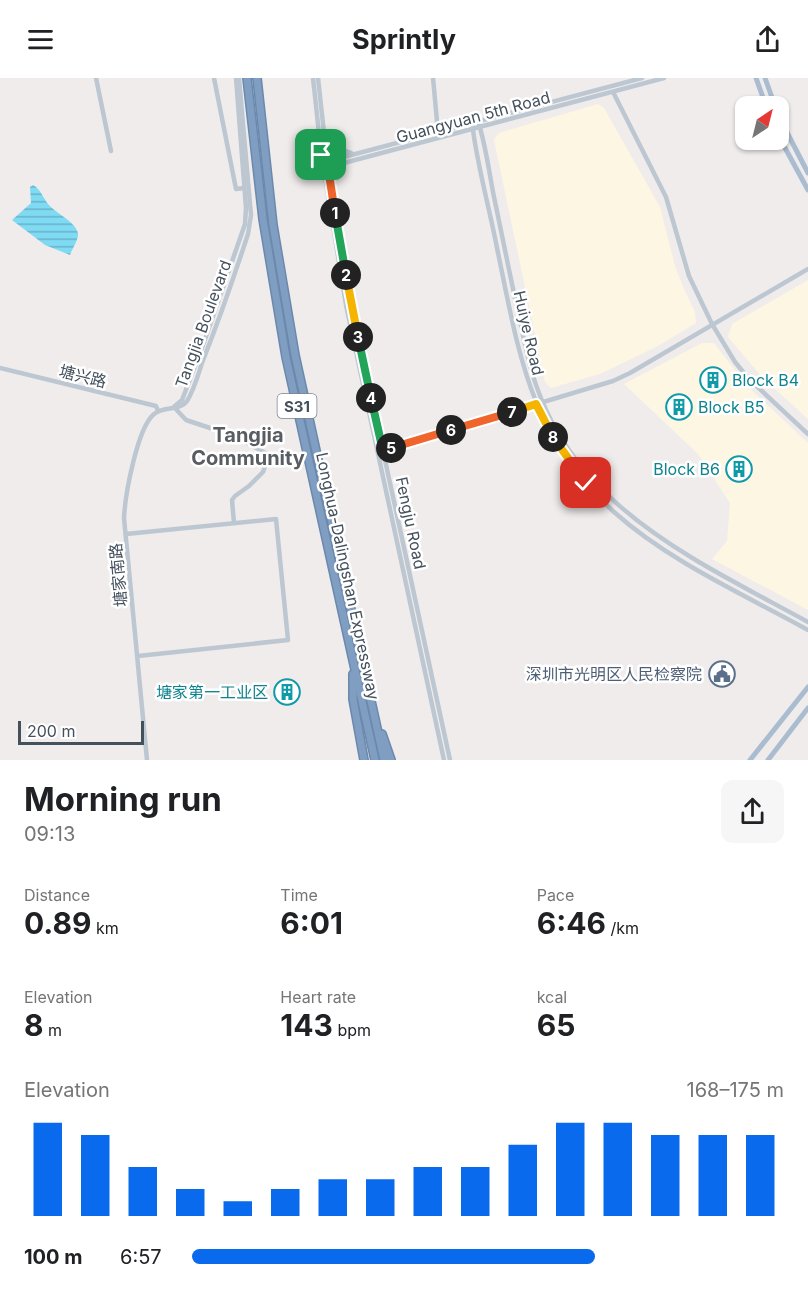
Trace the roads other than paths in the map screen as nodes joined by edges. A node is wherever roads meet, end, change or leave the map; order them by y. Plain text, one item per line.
1 (96, 78) edge
2 (214, 78) edge
3 (237, 78) edge
4 (247, 78) edge
5 (256, 78) edge
6 (313, 78) edge
7 (318, 78) edge
8 (433, 78) edge
9 (642, 78) edge
10 (663, 78) edge
11 (756, 78) edge
12 (765, 78) edge
13 (613, 92) junction
14 (762, 96) edge
15 (772, 96) edge
16 (476, 124) junction
17 (323, 126) junction
18 (473, 129) junction
19 (438, 132) junction
20 (789, 137) edge
21 (786, 150) edge
22 (111, 151) dead end
23 (358, 153) junction
24 (325, 165) junction
25 (808, 173) edge
26 (244, 188) junction
27 (808, 190) edge
28 (808, 269) edge
29 (712, 324) junction
30 (0, 368) edge
31 (543, 402) junction
32 (536, 404) junction
33 (174, 407) junction
34 (158, 411) junction
35 (808, 434) edge
36 (380, 451) junction
37 (234, 523) junction
38 (126, 534) junction
39 (808, 622) edge
40 (808, 630) edge
41 (138, 656) junction
42 (352, 657) junction
43 (366, 677) junction
44 (808, 687) edge
45 (808, 708) edge
46 (147, 760) edge
47 (364, 760) edge
48 (375, 760) edge
49 (384, 760) edge
50 (391, 760) edge
51 (444, 760) edge
52 (450, 760) edge
53 (750, 760) edge
54 (768, 760) edge

1 - 22 street
2 - 26 street
3 - 26 street, Tangjia Boulevard
3 - 33 street, Tangjia Boulevard
4 - 42 highway, Longhua-Dalingshan Expressway / S31
5 - 43 highway, Longhua-Dalingshan Expressway / S31
6 - 24 street, Fengju Road
7 - 17 street, Fengju Road
8 - 19 street
9 - 16 street, Guangyuan 5th Road
10 - 13 street, Guangyuan 5th Road
11 - 14 main road
12 - 15 main road
13 - 16 street, Guangyuan 5th Road
13 - 29 street
16 - 18 street, Guangyuan 5th Road
16 - 19 street, Guangyuan 5th Road
16 - 31 street, Huiye Road
17 - 23 street
17 - 24 street, Fengju Road
18 - 24 street, Guangyuan 5th Road
18 - 32 street, Huiye Road
19 - 23 street, Guangyuan 5th Road
20 - 25 main road
21 - 27 main road
23 - 24 street, Guangyuan 5th Road
24 - 36 street, Fengju Road
26 - 33 street, Tangjia Boulevard
28 - 29 street
29 - 31 street
29 - 35 street
30 - 34 street, 塘兴路
31 - 32 street
31 - 39 street, Huiye Road
32 - 36 street
32 - 40 street, Huiye Road
33 - 34 street
33 - 37 street
34 - 38 street, 塘家南路
36 - 51 street, Fengju Road
36 - 52 street, Fengju Road
37 - 38 street
37 - 41 street
38 - 41 street, 塘家南路
41 - 46 street, 塘家南路
42 - 47 highway
42 - 48 highway, Longhua-Dalingshan Expressway / S31
43 - 49 highway, Longhua-Dalingshan Expressway / S31
43 - 50 highway
44 - 53 main road
45 - 54 main road

